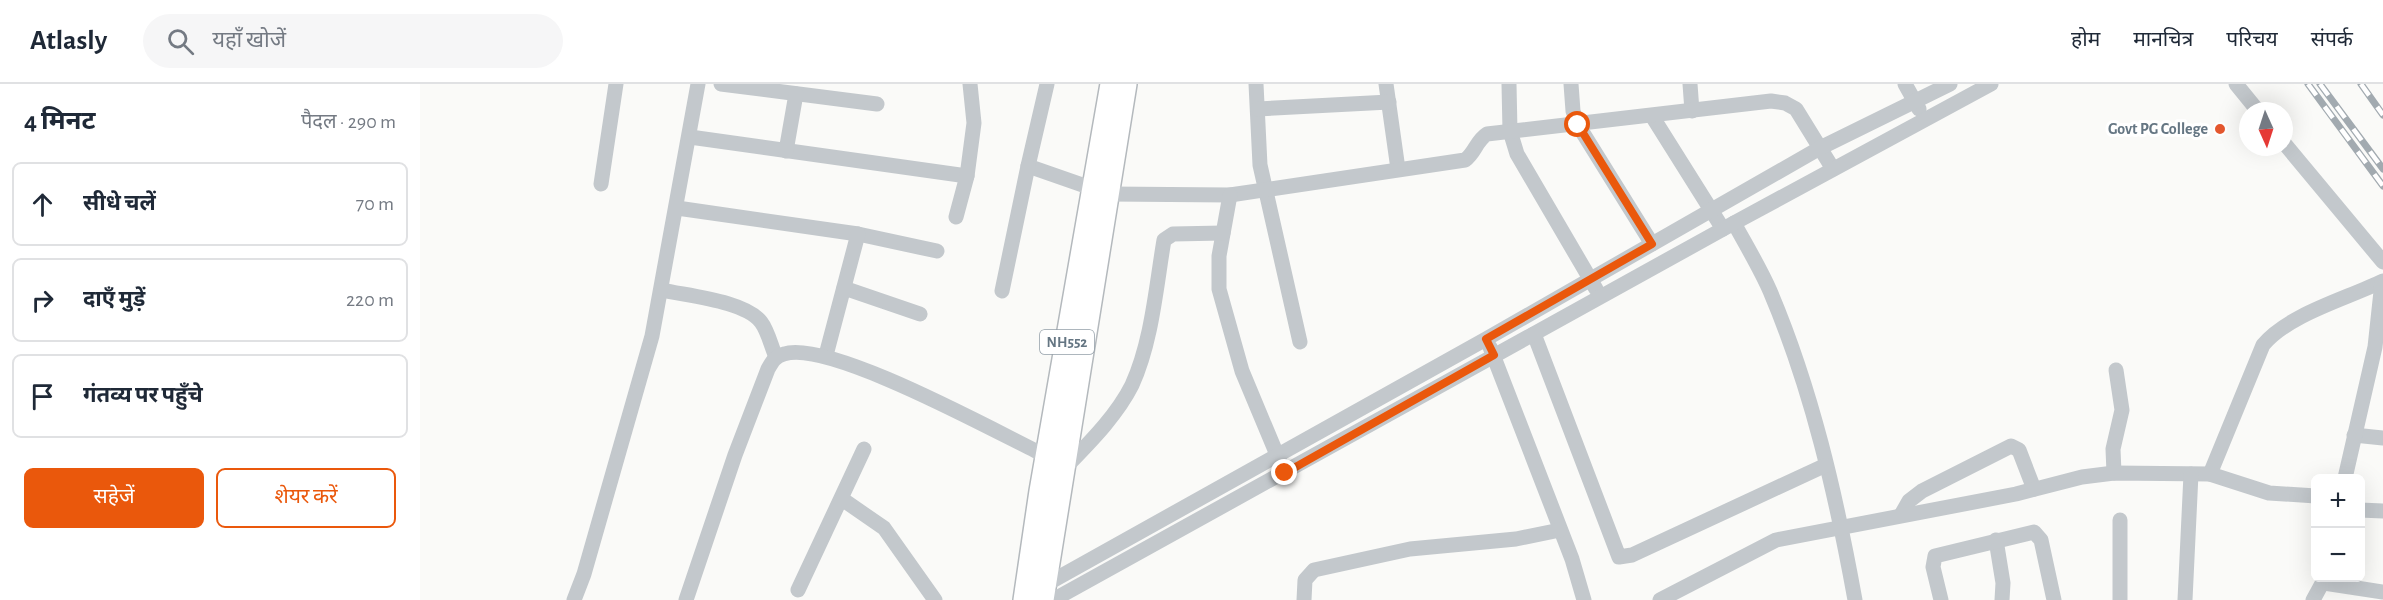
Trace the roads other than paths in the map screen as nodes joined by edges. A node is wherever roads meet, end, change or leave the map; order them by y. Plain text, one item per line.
1 (616, 84) edge
2 (698, 84) edge
3 (721, 84) edge
4 (970, 84) edge
5 (1047, 84) edge
6 (1111, 84) edge
7 (1126, 84) edge
8 (1256, 84) edge
9 (1386, 84) edge
10 (1509, 84) edge
11 (1572, 84) edge
12 (1690, 84) edge
13 (1905, 84) edge
14 (1950, 84) edge
15 (1991, 84) edge
16 (2236, 84) edge
17 (796, 94) junction
18 (1389, 102) junction
19 (1915, 102) junction
20 (2251, 102) edge
21 (877, 104) dead end
22 (1258, 109) junction
23 (1692, 111) junction
24 (1652, 116) junction
25 (1925, 119) junction
26 (1578, 125) junction
27 (1510, 131) junction
28 (690, 137) junction
29 (1820, 148) junction
30 (786, 151) junction
31 (2293, 154) edge
32 (1028, 166) junction
33 (1398, 169) junction
34 (1833, 169) junction
35 (967, 176) junction
36 (601, 184) dead end
37 (1265, 189) junction
38 (1102, 191) junction
39 (1230, 195) junction
40 (677, 208) junction
41 (1711, 209) junction
42 (956, 217) dead end
43 (1729, 226) junction
44 (1223, 233) junction
45 (858, 234) junction
46 (1652, 244) junction
47 (937, 251) dead end
48 (2383, 262) edge
49 (1591, 280) junction
50 (2382, 282) edge
51 (844, 288) junction
52 (662, 290) junction
53 (1002, 291) dead end
54 (1600, 297) junction
55 (920, 314) dead end
56 (1534, 334) junction
57 (1486, 339) junction
58 (1300, 342) dead end
59 (2379, 349) edge
60 (826, 355) junction
61 (1494, 355) junction
62 (776, 357) junction
63 (2116, 370) dead end
64 (2354, 435) junction
65 (2383, 438) edge
66 (864, 449) dead end
67 (1277, 455) junction
68 (1046, 456) junction
69 (1826, 465) junction
70 (1062, 471) junction
71 (1285, 473) junction
72 (2114, 473) junction
73 (2191, 474) junction
74 (2210, 474) junction
75 (2345, 474) edge
76 (2034, 489) junction
77 (2311, 496) edge
78 (842, 500) junction
79 (2365, 510) edge
80 (2383, 511) edge
81 (1901, 514) junction
82 (2120, 520) dead end
83 (1841, 526) junction
84 (1560, 530) junction
85 (1996, 540) junction
86 (2323, 582) edge
87 (2334, 582) edge
88 (798, 591) dead end
89 (2383, 592) edge
90 (1040, 598) edge
91 (574, 600) edge
92 (686, 600) edge
93 (935, 600) edge
94 (1304, 600) edge
95 (1584, 600) edge
96 (1660, 600) edge
97 (1855, 600) edge
98 (1941, 600) edge
99 (2002, 600) edge
100 (2054, 600) edge
101 (2120, 600) edge
102 (2185, 600) edge
103 (2313, 600) edge

1 - 36 street
2 - 28 street
3 - 17 street
4 - 35 street
5 - 32 street
6 - 38 highway, NH552
7 - 38 highway, NH552
8 - 22 street
9 - 18 street
10 - 27 street
11 - 26 street
12 - 23 street
13 - 19 street
14 - 19 street
15 - 25 street
16 - 20 street
17 - 21 street
17 - 30 street
18 - 22 street
18 - 33 street
19 - 25 street
19 - 29 street
22 - 37 street
23 - 24 street
23 - 29 street
24 - 26 street
24 - 41 street
25 - 34 street
26 - 27 street
26 - 46 street
27 - 33 street
27 - 49 street
28 - 30 street
28 - 40 street
29 - 34 street
29 - 41 street
30 - 35 street
31 - 48 street
32 - 38 street
32 - 53 street
33 - 37 street
34 - 43 street
35 - 42 street
37 - 39 street
37 - 58 street
38 - 39 street
38 - 68 highway, NH552
38 - 70 highway, NH552
39 - 44 street
40 - 45 street
40 - 52 street
41 - 43 street
41 - 46 street
43 - 54 street
43 - 69 street
44 - 67 street
44 - 70 street
45 - 47 street
45 - 51 street
46 - 49 street
49 - 54 street
49 - 57 street
50 - 59 street
50 - 74 street
51 - 55 street
51 - 60 street
52 - 62 street
52 - 91 street
54 - 56 street
56 - 61 street
56 - 69 street
57 - 61 street
57 - 67 street
59 - 64 street
60 - 62 street
60 - 68 street
61 - 71 street
61 - 84 street
62 - 92 street
63 - 72 street
64 - 65 street
64 - 75 street
66 - 78 street
67 - 71 street
67 - 90 street
68 - 90 highway, NH552
69 - 83 street
70 - 90 highway, NH552
71 - 90 street
72 - 73 street
72 - 76 street
73 - 74 street
73 - 102 street
74 - 77 street
76 - 81 street
76 - 81 street
78 - 88 street
78 - 93 street
79 - 80 street
81 - 83 street
82 - 101 street
83 - 96 street
83 - 97 street
84 - 94 street
84 - 95 street
85 - 98 street
85 - 99 street
85 - 100 street
86 - 103 street
87 - 89 street

